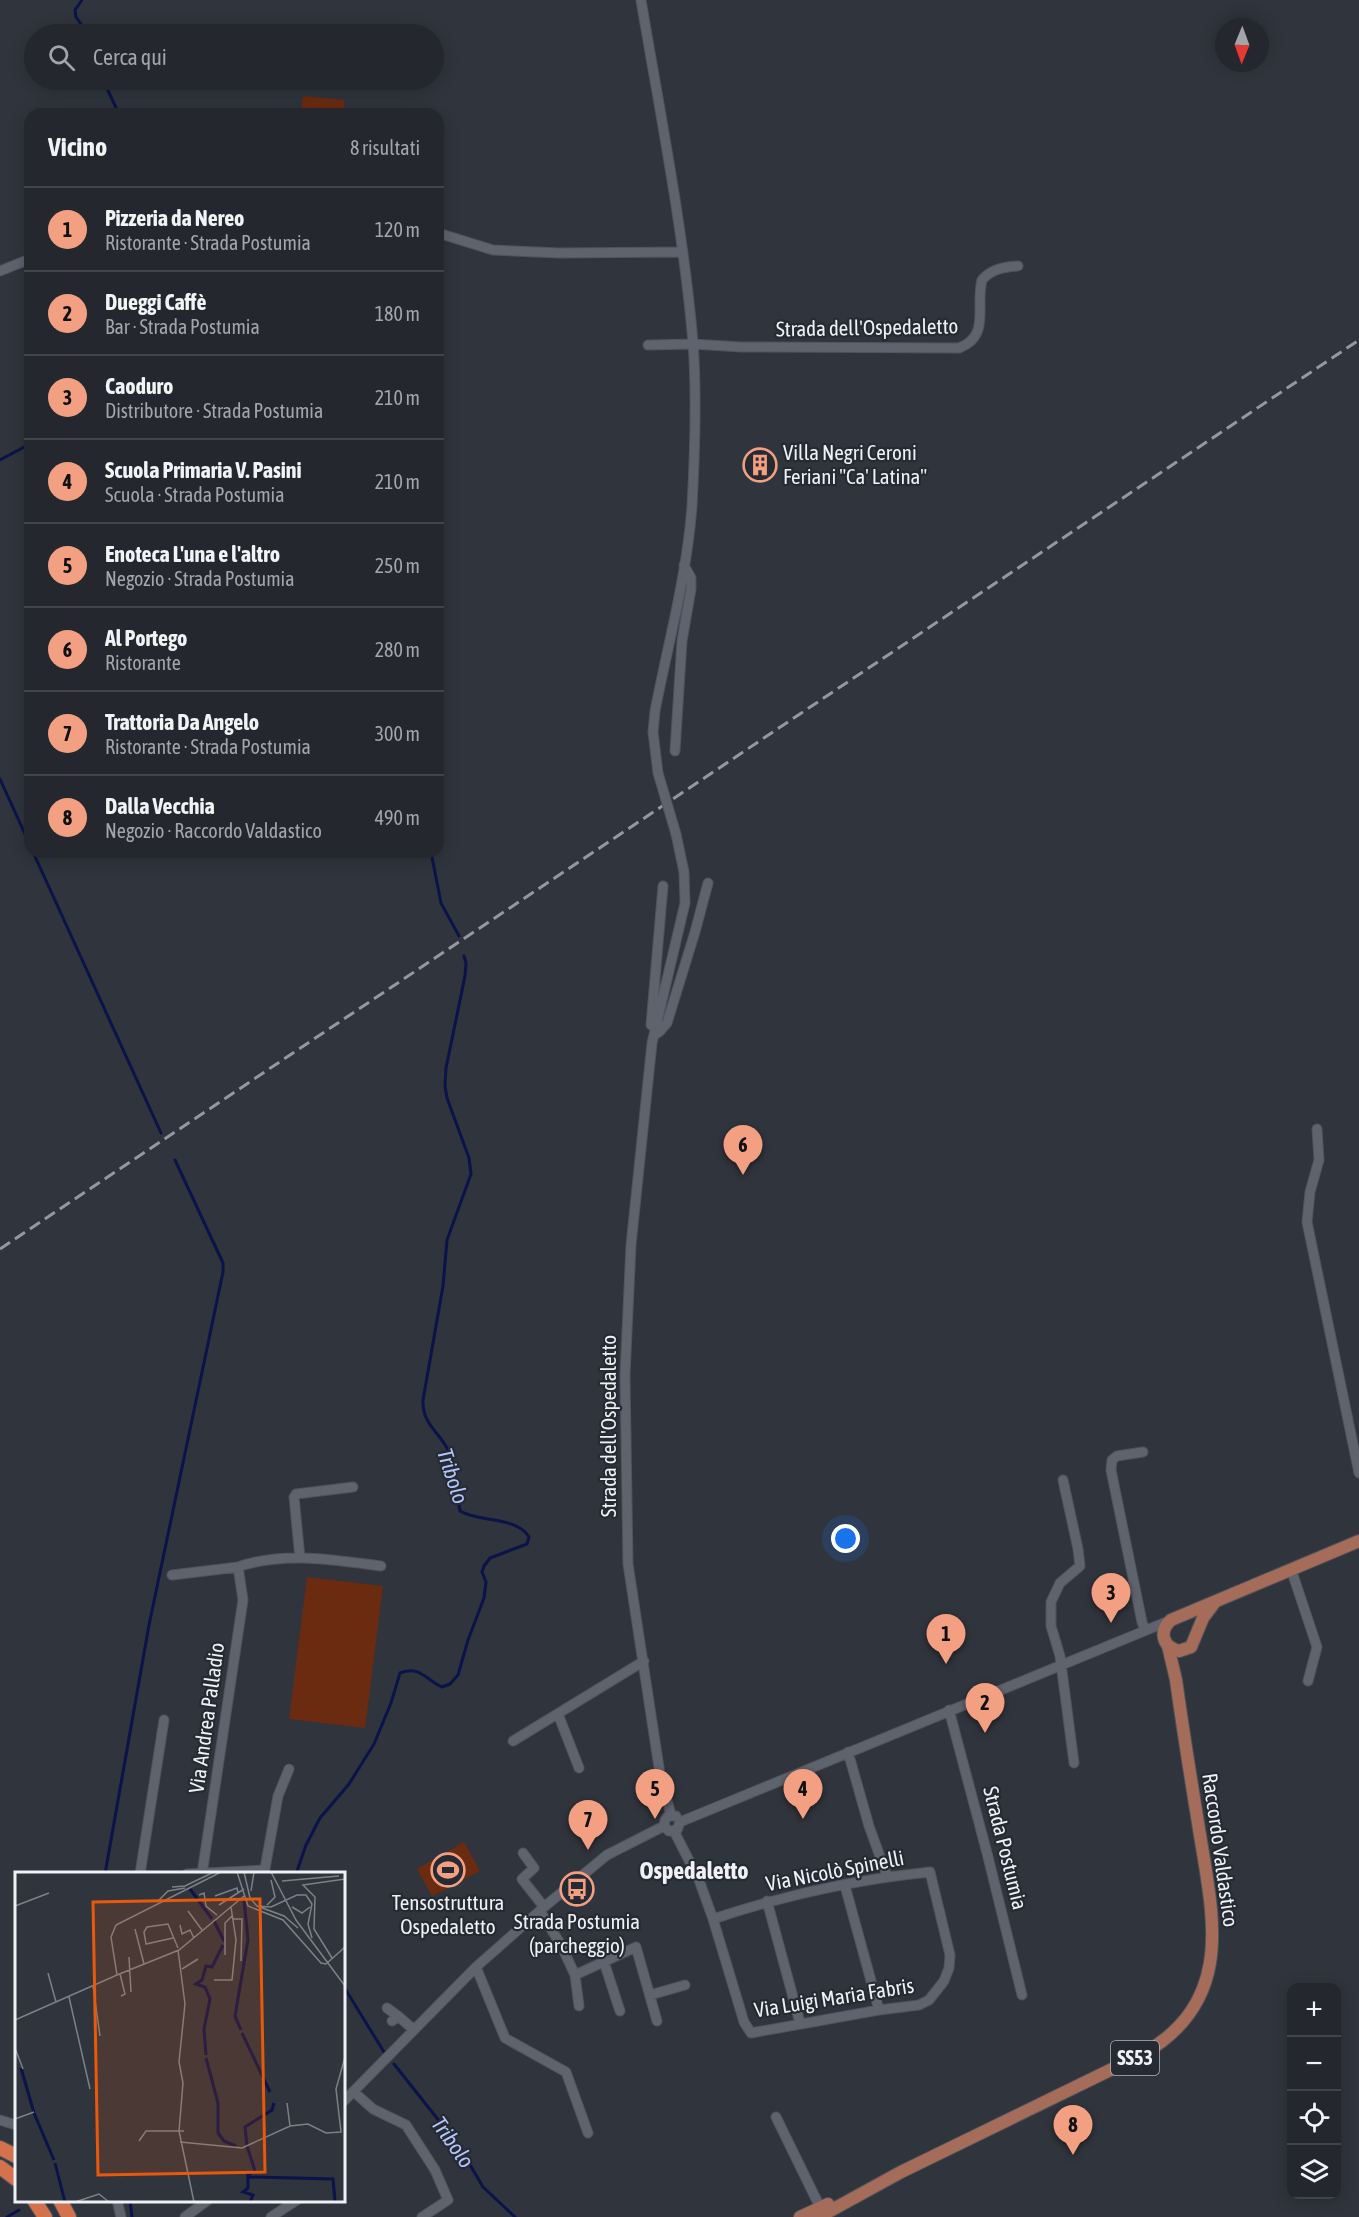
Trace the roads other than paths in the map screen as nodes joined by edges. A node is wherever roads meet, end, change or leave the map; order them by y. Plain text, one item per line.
1 (641, 0) edge
2 (444, 235) edge
3 (683, 252) junction
4 (24, 261) edge
5 (1018, 266) dead end
6 (0, 271) edge
7 (693, 344) junction
8 (648, 345) dead end
9 (684, 565) junction
10 (675, 751) dead end
11 (708, 883) dead end
12 (663, 886) dead end
13 (654, 1032) junction
14 (1317, 1129) dead end
15 (1143, 1452) dead end
16 (1359, 1473) edge
17 (1063, 1480) dead end
18 (353, 1487) dead end
19 (1359, 1541) edge
20 (300, 1557) junction
21 (381, 1566) dead end
22 (238, 1567) junction
23 (1291, 1569) junction
24 (172, 1575) dead end
25 (1215, 1602) junction
26 (1175, 1619) junction
27 (1143, 1631) junction
28 (1197, 1635) junction
29 (1166, 1642) junction
30 (1188, 1649) junction
31 (644, 1661) junction
32 (1061, 1664) junction
33 (1176, 1680) junction
34 (1308, 1681) dead end
35 (949, 1710) junction
36 (558, 1714) junction
37 (164, 1720) dead end
38 (513, 1741) dead end
39 (848, 1752) junction
40 (1074, 1763) dead end
41 (579, 1768) dead end
42 (289, 1769) dead end
43 (671, 1815) junction
44 (680, 1822) junction
45 (664, 1826) junction
46 (674, 1831) junction
47 (523, 1853) dead end
48 (140, 1872) edge
49 (202, 1872) edge
50 (264, 1872) edge
51 (930, 1872) joint
52 (887, 1876) junction
53 (845, 1886) junction
54 (767, 1901) junction
55 (542, 1909) junction
56 (713, 1919) junction
57 (604, 1962) junction
58 (476, 1967) junction
59 (575, 1975) junction
60 (685, 1985) dead end
61 (650, 1995) junction
62 (1022, 1995) dead end
63 (579, 2006) dead end
64 (387, 2008) dead end
65 (879, 2010) junction
66 (620, 2011) dead end
67 (657, 2021) dead end
68 (800, 2023) junction
69 (414, 2030) junction
70 (354, 2092) junction
71 (345, 2100) edge
72 (776, 2117) dead end
73 (0, 2120) edge
74 (15, 2125) edge
75 (588, 2133) dead end
76 (0, 2148) edge
77 (0, 2156) edge
78 (15, 2157) edge
79 (15, 2158) edge
80 (0, 2167) edge
81 (0, 2175) edge
82 (15, 2179) edge
83 (15, 2180) edge
84 (35, 2202) edge
85 (61, 2202) edge
86 (117, 2202) edge
87 (205, 2202) edge
88 (294, 2202) edge
89 (818, 2202) dead end
90 (273, 2216) edge
91 (808, 2216) edge
92 (45, 2217) edge
93 (69, 2217) edge
94 (121, 2217) edge
95 (184, 2217) edge
96 (422, 2217) edge

1 - 3 street, Strada dell'Ospedaletto
2 - 3 street
3 - 7 street, Strada dell'Ospedaletto
4 - 6 street
5 - 7 street, Strada dell'Ospedaletto
7 - 8 street, Strada dell'Ospedaletto
7 - 9 street, Strada dell'Ospedaletto
9 - 10 street, Strada dell'Ospedaletto
9 - 13 street, Strada dell'Ospedaletto, bridge
11 - 13 street, Strada dell'Ospedaletto
12 - 13 street, Strada dell'Ospedaletto
13 - 31 street, Strada dell'Ospedaletto
14 - 16 street
15 - 27 street
17 - 32 street
18 - 20 street
19 - 23 main road
20 - 21 street
20 - 22 street
22 - 24 street
22 - 49 street, Via Andrea Palladio
23 - 25 main road
23 - 34 street
25 - 26 main road
25 - 28 main road
26 - 27 street
26 - 28 main road
26 - 29 main road
27 - 29 street
27 - 32 street
28 - 30 main road
29 - 30 main road
29 - 33 main road, Raccordo Valdastico / SS53
30 - 33 main road, Raccordo Valdastico / SS53
31 - 36 street
31 - 43 street, Strada dell'Ospedaletto
32 - 35 street
32 - 40 street
33 - 91 main road, Raccordo Valdastico / SS53
35 - 39 street
35 - 62 street, Strada Postumia
36 - 38 street
36 - 41 street
37 - 48 street
39 - 44 street
39 - 52 street
42 - 50 street
43 - 44 street
43 - 45 street
44 - 46 street
45 - 46 street
45 - 55 street
46 - 56 street, Via Luigi Maria Fabris
47 - 55 street
51 - 52 street, Via Nicolò Spinelli
51 - 65 street, Via Luigi Maria Fabris
52 - 53 street, Via Nicolò Spinelli
53 - 54 street, Via Nicolò Spinelli
53 - 65 street
54 - 56 street, Via Nicolò Spinelli
54 - 68 street
55 - 58 street
55 - 59 street
56 - 68 street, Via Luigi Maria Fabris
57 - 59 street
57 - 61 street
57 - 66 street
58 - 69 street
58 - 75 street
59 - 63 street
60 - 61 street
61 - 67 street
64 - 69 street
65 - 68 street, Via Luigi Maria Fabris
69 - 70 street
70 - 71 street
70 - 96 street
72 - 89 street
73 - 74 street
76 - 78 highway
77 - 79 highway
80 - 82 highway
81 - 83 highway
84 - 92 highway
85 - 93 highway
86 - 94 street
87 - 95 street
88 - 90 street

